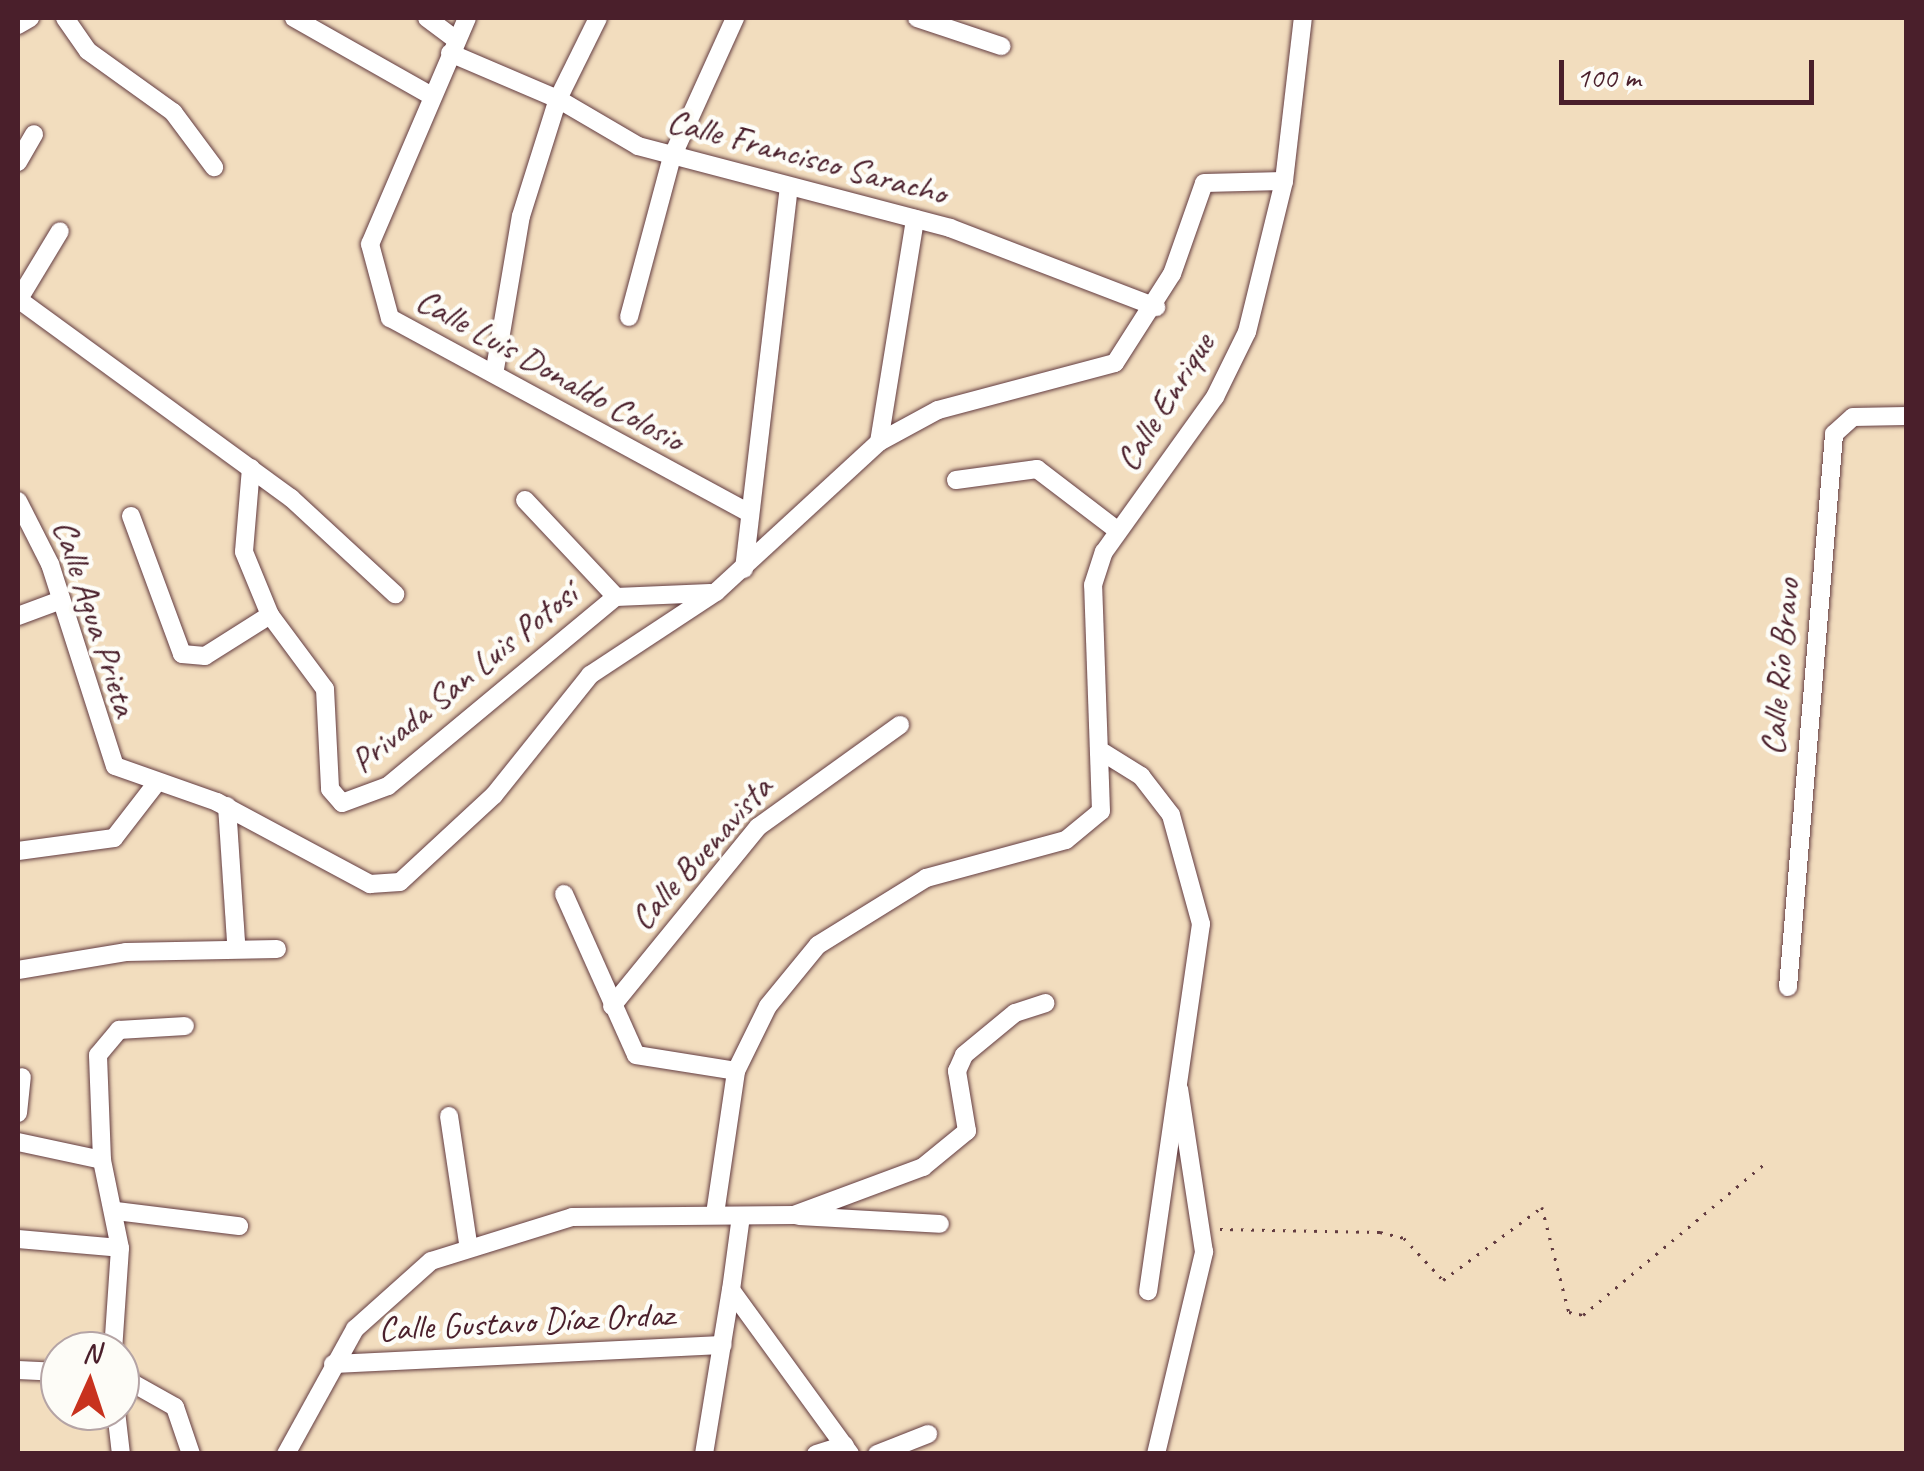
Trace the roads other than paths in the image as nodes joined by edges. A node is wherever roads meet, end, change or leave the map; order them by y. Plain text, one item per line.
1 (30, 18) edge
2 (65, 18) edge
3 (294, 18) edge
4 (427, 18) edge
5 (467, 18) edge
6 (598, 18) edge
7 (735, 18) edge
8 (917, 18) edge
9 (1303, 18) edge
10 (18, 25) edge
11 (453, 46) junction
12 (1001, 46) dead end
13 (430, 95) junction
14 (558, 98) junction
15 (34, 134) dead end
16 (672, 158) junction
17 (18, 162) edge
18 (214, 167) dead end
19 (1284, 181) junction
20 (788, 192) junction
21 (915, 219) junction
22 (60, 231) dead end
23 (18, 299) edge
24 (1156, 307) junction
25 (629, 317) dead end
26 (495, 369) junction
27 (1906, 416) edge
28 (879, 442) junction
29 (251, 468) junction
30 (956, 480) dead end
31 (18, 500) edge
32 (525, 500) dead end
33 (749, 513) junction
34 (131, 516) dead end
35 (1118, 531) junction
36 (744, 568) junction
37 (716, 592) junction
38 (395, 594) dead end
39 (616, 597) junction
40 (61, 600) junction
41 (270, 614) junction
42 (18, 616) edge
43 (900, 725) dead end
44 (1104, 753) junction
45 (155, 785) junction
46 (227, 806) junction
47 (18, 851) edge
48 (564, 894) dead end
49 (236, 944) junction
50 (277, 949) dead end
51 (18, 970) edge
52 (1788, 987) dead end
53 (1046, 1003) dead end
54 (612, 1006) junction
55 (185, 1026) dead end
56 (736, 1071) junction
57 (22, 1077) dead end
58 (1179, 1088) junction
59 (18, 1113) edge
60 (449, 1116) dead end
61 (18, 1142) edge
62 (102, 1160) junction
63 (116, 1211) junction
64 (715, 1214) junction
65 (794, 1215) junction
66 (741, 1216) junction
67 (940, 1224) dead end
68 (238, 1226) dead end
69 (18, 1239) edge
70 (468, 1243) junction
71 (120, 1248) junction
72 (732, 1290) junction
73 (1148, 1291) dead end
74 (115, 1331) edge
75 (722, 1345) junction
76 (333, 1364) junction
77 (140, 1387) edge
78 (928, 1434) dead end
79 (847, 1449) edge
80 (192, 1454) edge
81 (286, 1454) edge
82 (704, 1454) edge
83 (816, 1454) edge
84 (876, 1454) edge
85 (1156, 1454) edge

1 - 10 street
2 - 18 street
3 - 13 street
4 - 11 street, Calle Francisco Saracho
5 - 11 street
6 - 14 street
7 - 16 street
8 - 12 street
9 - 19 street, Calle Enrique
11 - 13 street
11 - 14 street, Calle Francisco Saracho
13 - 26 street, Calle Luis Donaldo Colosio
14 - 16 street, Calle Francisco Saracho
14 - 26 street
15 - 17 street
16 - 20 street, Calle Francisco Saracho
16 - 25 street
19 - 24 street
19 - 35 street, Calle Enrique
20 - 21 street, Calle Francisco Saracho
20 - 33 street
21 - 24 street, Calle Francisco Saracho
21 - 28 street
22 - 23 street
23 - 29 street
24 - 28 street
26 - 33 street, Calle Luis Donaldo Colosio
27 - 52 street, Calle Río Bravo
28 - 36 street
29 - 38 street
29 - 41 street, Privada San Luis Potosí
30 - 35 street
31 - 40 street, Calle Agua Prieta
32 - 39 street
33 - 36 street
34 - 41 street
35 - 44 street, Calle Enrique
36 - 37 street
37 - 39 street, Privada San Luis Potosí
37 - 46 street
39 - 41 street, Privada San Luis Potosí
40 - 42 street
40 - 45 street, Calle Agua Prieta
43 - 54 street, Calle Buenavista
44 - 56 street, Calle Enrique
44 - 58 street
45 - 46 street
45 - 47 street
46 - 49 street
48 - 54 street
49 - 50 street
49 - 51 street
53 - 65 street
54 - 56 street
55 - 62 street
56 - 64 street
57 - 59 street
58 - 73 street
58 - 85 street
60 - 70 street
61 - 62 street
62 - 63 street
63 - 68 street
63 - 71 street
64 - 66 street
64 - 70 street
65 - 66 street
65 - 67 street
66 - 72 street
69 - 71 street
70 - 76 street
71 - 74 street
72 - 75 street
72 - 79 street
75 - 76 street, Calle Gustavo Díaz Ordaz
75 - 82 street
76 - 81 street
77 - 80 street
78 - 84 street
79 - 83 street

